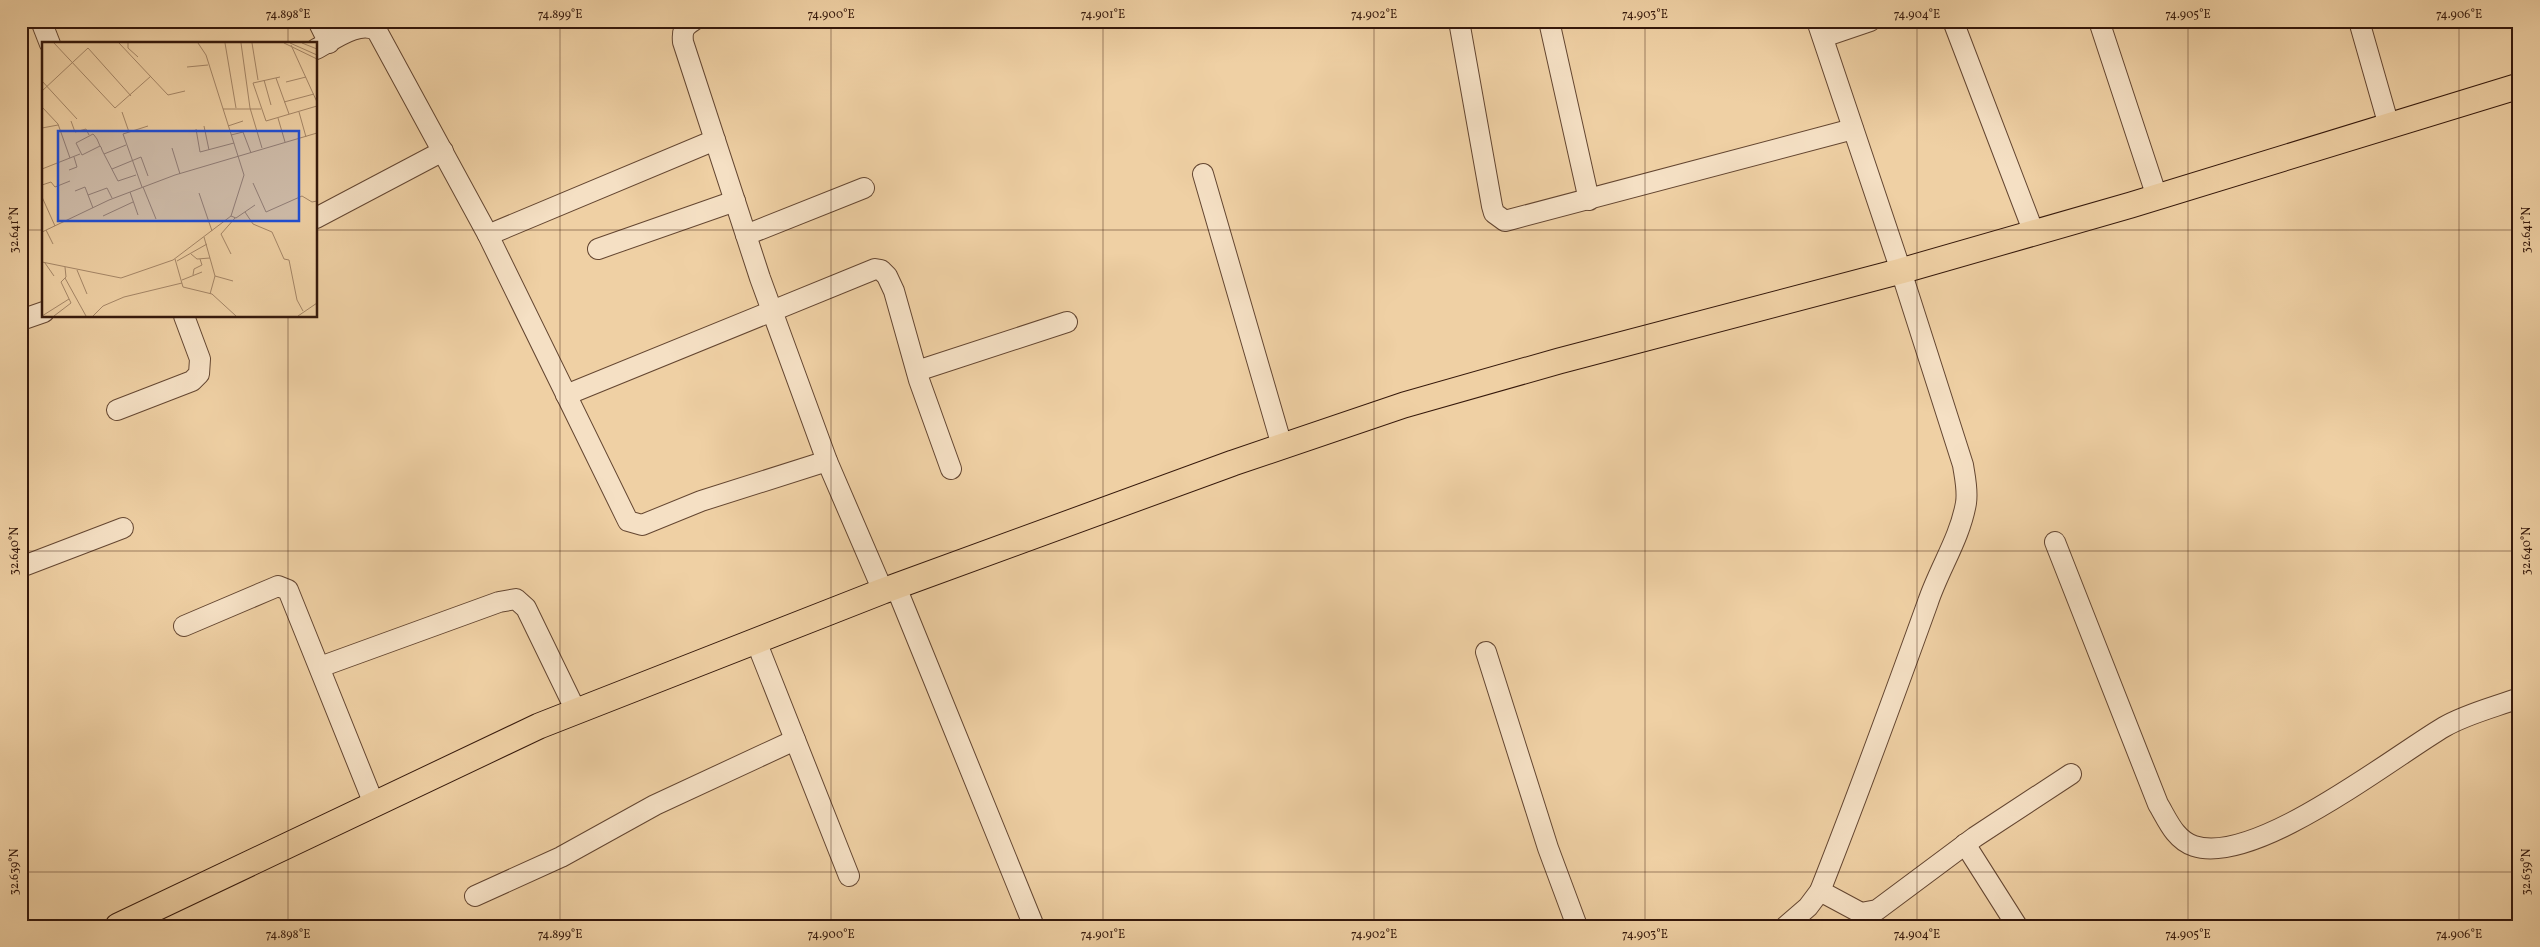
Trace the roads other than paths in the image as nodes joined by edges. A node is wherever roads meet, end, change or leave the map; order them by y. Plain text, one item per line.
1 (41, 21) edge
2 (318, 21) edge
3 (692, 21) edge
4 (1459, 21) edge
5 (1550, 21) edge
6 (1870, 21) edge
7 (1953, 21) edge
8 (2099, 21) edge
9 (2359, 21) edge
10 (1820, 29) edge
11 (49, 42) edge
12 (322, 46) edge
13 (2519, 86) edge
14 (2389, 126) junction
15 (1853, 129) junction
16 (715, 140) junction
17 (443, 152) junction
18 (1203, 174) dead end
19 (864, 188) dead end
20 (2157, 197) junction
21 (1589, 200) junction
22 (735, 201) junction
23 (318, 217) edge
24 (2034, 233) junction
25 (488, 235) junction
26 (746, 236) junction
27 (598, 249) dead end
28 (1902, 271) junction
29 (772, 312) junction
30 (42, 313) edge
31 (185, 318) edge
32 (21, 320) edge
33 (1067, 322) dead end
34 (917, 370) junction
35 (566, 395) junction
36 (117, 410) dead end
37 (1282, 446) junction
38 (827, 461) junction
39 (951, 469) dead end
40 (123, 528) dead end
41 (2055, 542) dead end
42 (21, 567) edge
43 (890, 589) junction
44 (184, 626) dead end
45 (756, 641) junction
46 (1486, 652) dead end
47 (320, 667) junction
48 (2519, 698) edge
49 (576, 712) junction
50 (794, 740) junction
51 (2070, 774) dead end
52 (374, 804) junction
53 (1965, 844) junction
54 (848, 876) dead end
55 (1820, 891) junction
56 (475, 896) dead end
57 (1854, 919) edge
58 (1033, 924) dead end
59 (118, 926) edge
60 (1577, 926) edge
61 (1786, 926) edge
62 (2017, 926) edge

1 - 11 street
2 - 12 street
3 - 16 street
4 - 21 street
5 - 21 street
6 - 10 street
7 - 24 street
8 - 20 street
9 - 14 street
10 - 15 street
12 - 17 street
13 - 14 main road
14 - 20 main road
15 - 21 street
15 - 28 street
16 - 22 street
16 - 25 street
17 - 23 street
17 - 25 street
18 - 37 street
19 - 26 street
20 - 24 main road
22 - 26 street
22 - 27 street
24 - 28 main road
25 - 35 street
26 - 29 street
28 - 37 main road
28 - 55 street
29 - 34 street
29 - 35 street
29 - 38 street
30 - 32 street
31 - 36 street
33 - 34 street
34 - 39 street
35 - 38 street
37 - 43 main road
38 - 43 street
40 - 42 street
41 - 48 street
43 - 45 main road
43 - 58 street
44 - 47 street
45 - 49 main road
45 - 50 street
46 - 60 street
47 - 49 street
47 - 52 street
49 - 52 main road
50 - 54 street
50 - 56 street
51 - 53 street
52 - 59 main road
53 - 57 street
53 - 62 street
55 - 57 street
55 - 61 street

